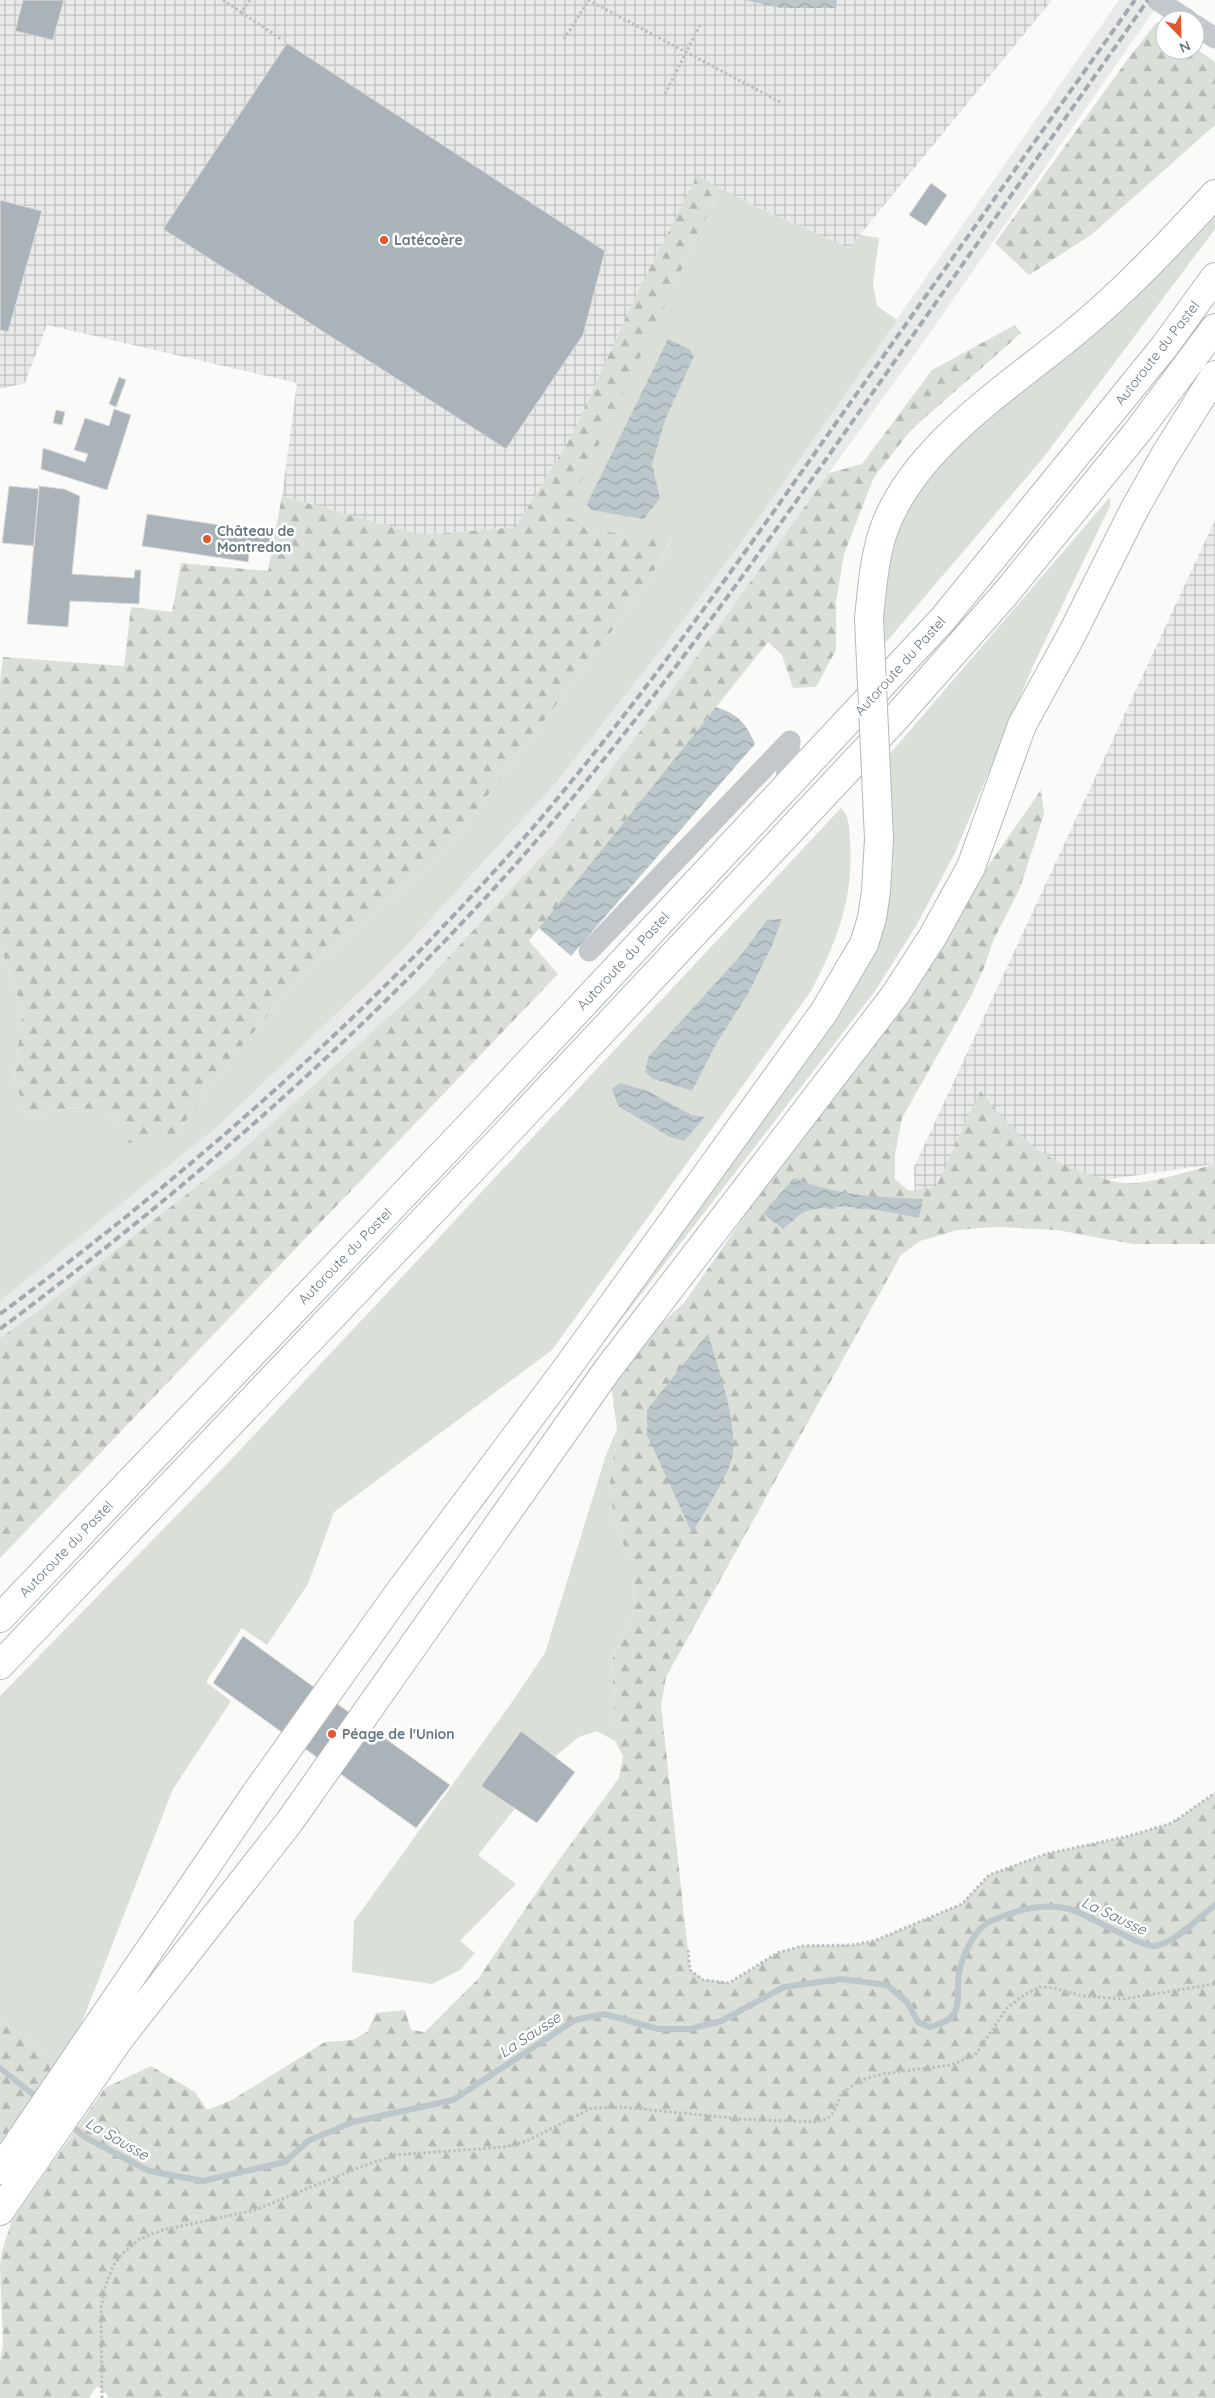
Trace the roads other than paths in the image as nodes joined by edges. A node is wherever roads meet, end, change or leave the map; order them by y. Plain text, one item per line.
1 (1215, 194) edge
2 (1215, 277) edge
3 (1215, 328) edge
4 (1215, 375) edge
5 (785, 788) junction
6 (589, 951) dead end
7 (0, 1618) edge
8 (0, 1665) edge
9 (87, 2064) junction
10 (12, 2167) edge
11 (0, 2211) edge

1 - 9 highway, bridge
2 - 5 highway, Autoroute du Pastel
3 - 8 highway
4 - 9 highway
5 - 6 street
5 - 7 highway, Autoroute du Pastel
9 - 10 highway
10 - 11 highway

